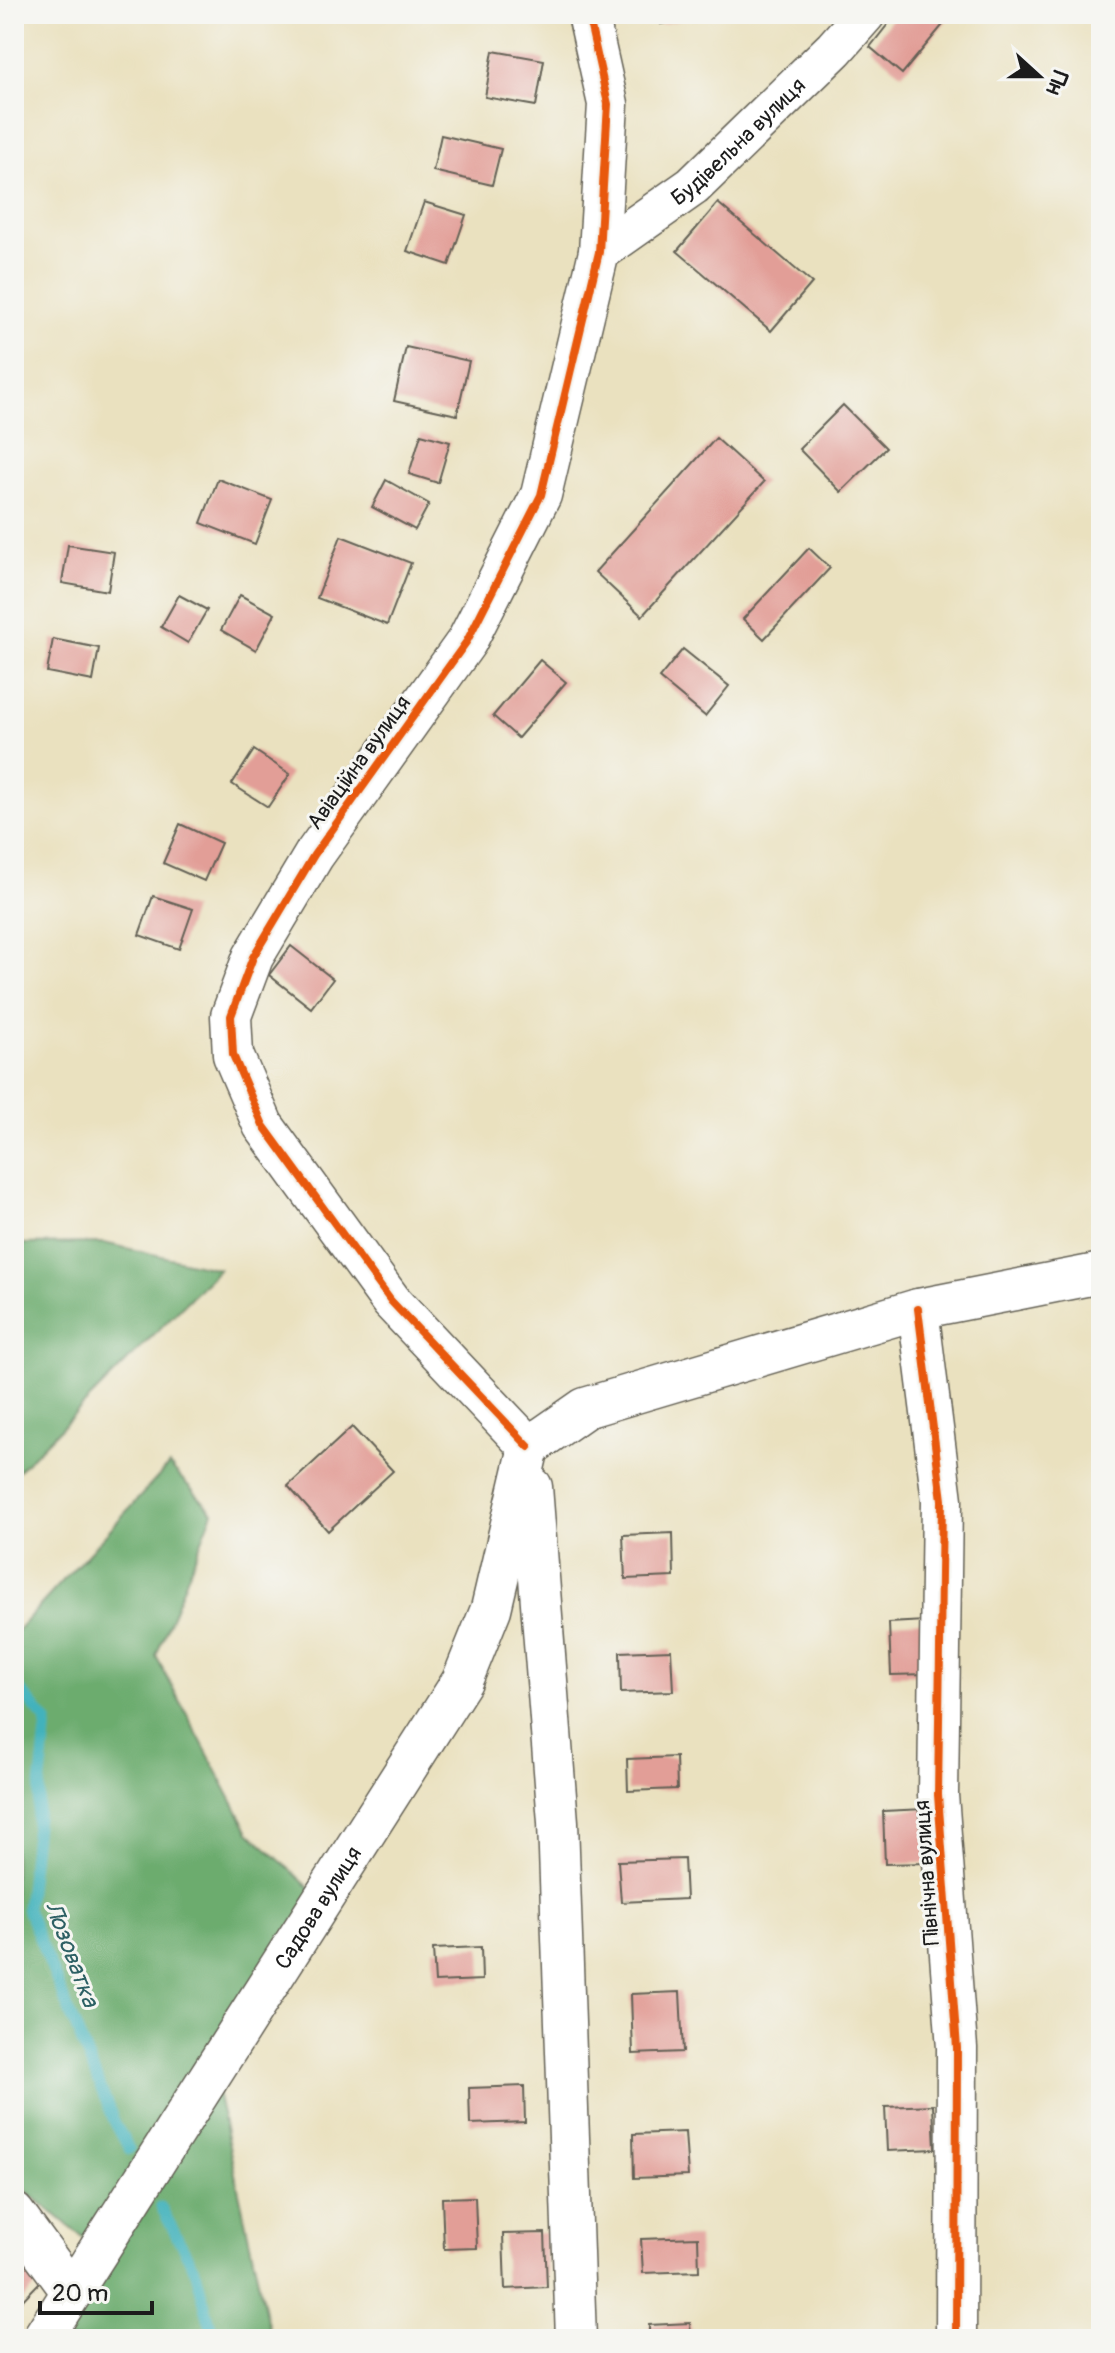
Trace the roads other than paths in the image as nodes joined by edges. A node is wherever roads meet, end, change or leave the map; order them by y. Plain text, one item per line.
1 (588, 14) edge
2 (865, 14) edge
3 (599, 252) junction
4 (1101, 1273) edge
5 (918, 1309) junction
6 (529, 1447) junction
7 (14, 2213) edge
8 (72, 2292) junction
9 (42, 2339) edge
10 (576, 2339) edge
11 (956, 2339) edge

1 - 3 street, Авіаційна вулиця
2 - 3 street, Будівельна вулиця
3 - 6 street, Авіаційна вулиця
4 - 5 street
5 - 6 street
5 - 11 street, Північна вулиця
6 - 8 street, Садова вулиця
6 - 10 street
7 - 8 street
8 - 9 street, Садова вулиця

